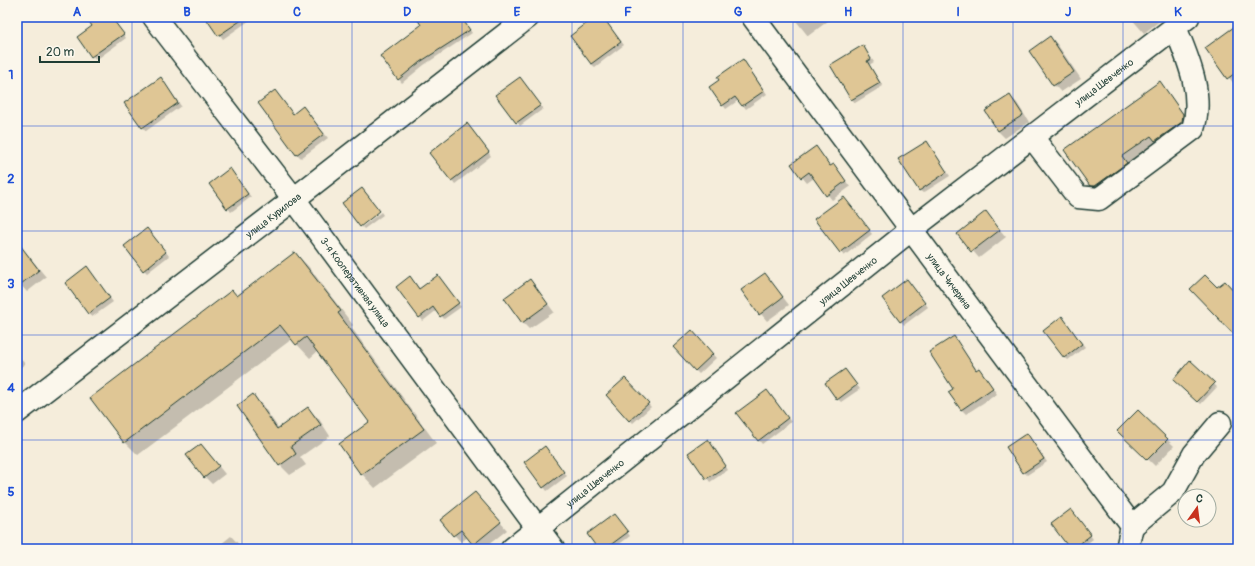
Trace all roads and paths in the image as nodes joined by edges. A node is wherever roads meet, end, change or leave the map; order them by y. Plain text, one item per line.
1 (154, 17) edge
2 (528, 17) edge
3 (753, 17) edge
4 (1181, 22) edge
5 (1032, 137) junction
6 (294, 200) junction
7 (912, 229) junction
8 (17, 412) edge
9 (1220, 423) dead end
10 (1132, 526) junction
11 (537, 527) junction
12 (512, 549) edge
13 (553, 549) edge
14 (1127, 549) edge

1 - 6 street, 3-я Кооперативная улица
2 - 6 street, улица Курилова
3 - 7 street, улица Чичерина
4 - 5 street, улица Шевченко
4 - 5 street
5 - 7 street, улица Шевченко
6 - 8 street, улица Курилова
6 - 11 street, 3-я Кооперативная улица
7 - 10 street, улица Чичерина
7 - 11 street, улица Шевченко
9 - 10 street
10 - 14 street
11 - 12 street, улица Шевченко
11 - 13 street, 3-я Кооперативная улица

